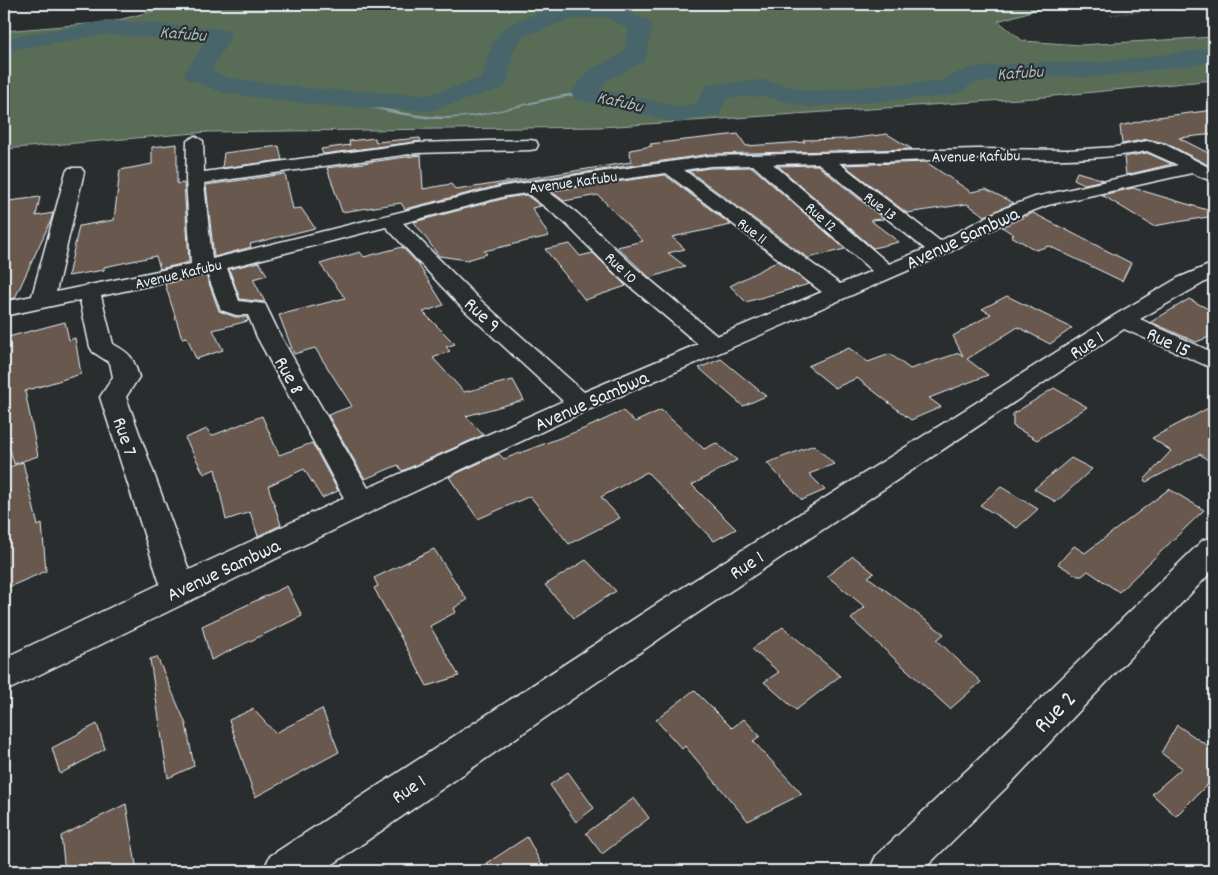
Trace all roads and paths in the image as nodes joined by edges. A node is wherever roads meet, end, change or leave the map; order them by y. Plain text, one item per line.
1 (1186, 4) edge
2 (1197, 10) junction
3 (1214, 10) edge
4 (1110, 14) dead end
5 (196, 141) dead end
6 (530, 145) dead end
7 (823, 159) junction
8 (758, 160) junction
9 (669, 167) junction
10 (75, 172) dead end
11 (1204, 172) edge
12 (195, 179) junction
13 (530, 187) junction
14 (390, 220) junction
15 (939, 250) junction
16 (208, 266) junction
17 (1214, 269) edge
18 (886, 272) junction
19 (89, 292) junction
20 (837, 293) junction
21 (42, 302) junction
22 (4, 309) edge
23 (1123, 320) junction
24 (715, 346) junction
25 (1214, 362) edge
26 (581, 403) junction
27 (362, 503) junction
28 (1214, 549) edge
29 (179, 590) junction
30 (4, 676) edge
31 (284, 871) edge
32 (892, 871) edge

1 - 2 path
2 - 3 path
2 - 4 path
5 - 12 street, Rue 8
6 - 12 street
7 - 8 street, Avenue Kafubu
7 - 11 street, Avenue Kafubu
7 - 15 street, Rue 13
8 - 9 street, Avenue Kafubu
8 - 18 street, Rue 12
9 - 13 street, Avenue Kafubu
9 - 20 street, Rue 11
10 - 21 street
11 - 15 street, Avenue Sambwa
12 - 16 street, Rue 8
13 - 14 street, Avenue Kafubu
13 - 24 street, Rue 10
14 - 16 street, Avenue Kafubu
14 - 26 street, Rue 9
15 - 18 street, Avenue Sambwa
16 - 19 street, Avenue Kafubu
16 - 27 street, Rue 8
17 - 23 street, Rue 1
18 - 20 street, Avenue Sambwa
19 - 21 street, Avenue Kafubu
19 - 29 street, Rue 7
20 - 24 street, Avenue Sambwa
21 - 22 street, Avenue Kafubu
23 - 25 street, Rue 15
23 - 31 street, Rue 1
24 - 26 street, Avenue Sambwa
26 - 27 street, Avenue Sambwa
27 - 29 street, Avenue Sambwa
28 - 32 street, Rue 2
29 - 30 street, Avenue Sambwa

